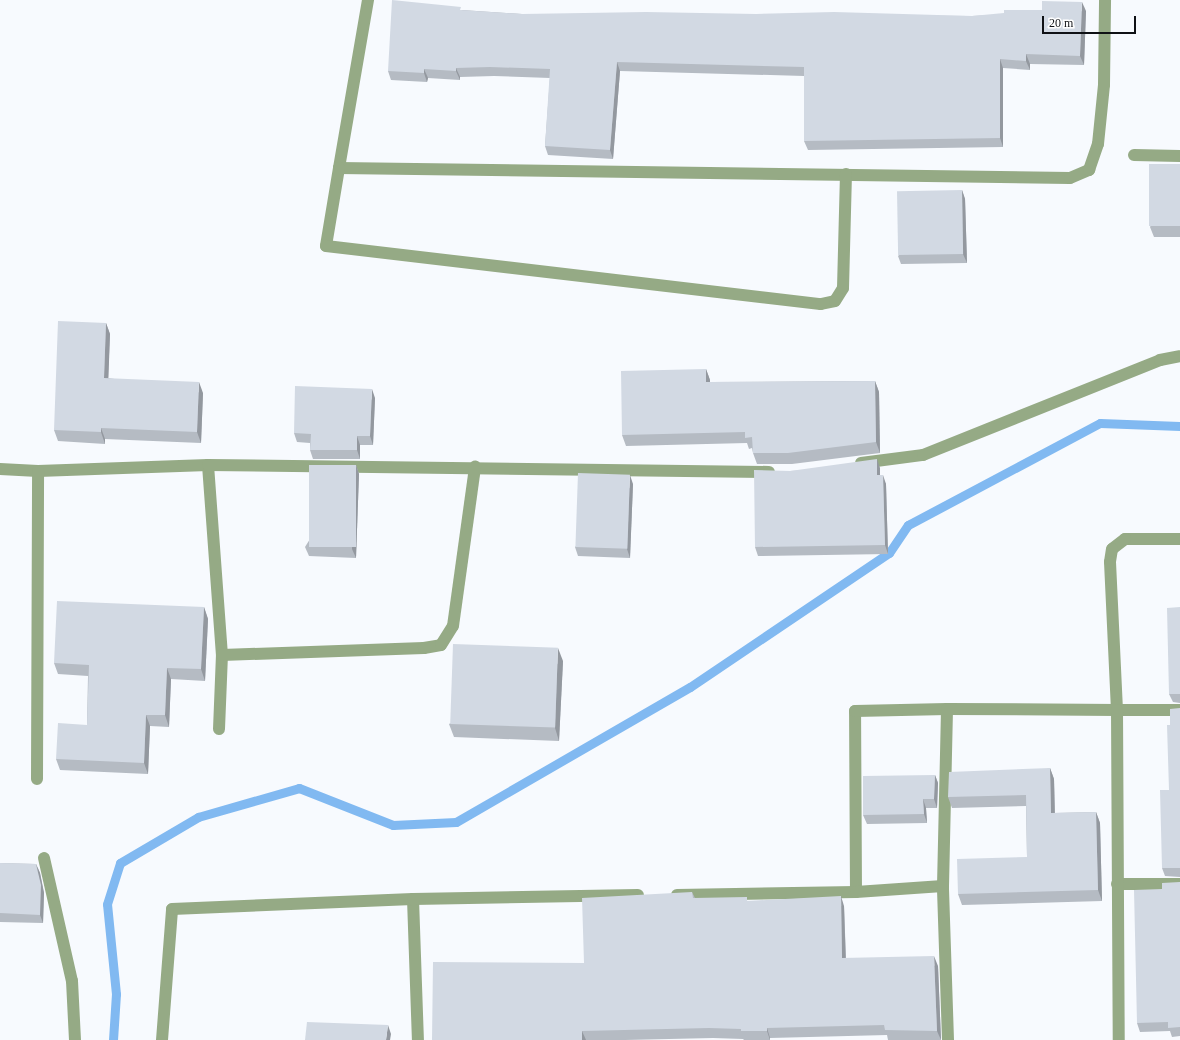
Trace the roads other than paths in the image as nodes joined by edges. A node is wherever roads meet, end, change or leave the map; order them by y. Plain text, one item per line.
1 (368, 0) edge
2 (1105, 0) edge
3 (1134, 155) dead end
4 (1180, 156) edge
5 (339, 168) junction
6 (846, 174) junction
7 (1180, 356) edge
8 (208, 465) junction
9 (846, 465) edge
10 (475, 467) junction
11 (0, 469) edge
12 (38, 471) junction
13 (784, 472) edge
14 (1180, 539) edge
15 (222, 654) junction
16 (947, 709) junction
17 (1117, 710) junction
18 (1180, 710) edge
19 (219, 728) dead end
20 (37, 779) dead end
21 (44, 858) dead end
22 (1117, 884) junction
23 (1180, 884) edge
24 (943, 886) junction
25 (856, 892) junction
26 (651, 895) edge
27 (666, 895) edge
28 (413, 899) junction
29 (75, 1040) edge
30 (162, 1040) edge
31 (418, 1040) edge
32 (948, 1040) edge
33 (1119, 1040) edge

1 - 5 street
2 - 6 street
3 - 4 street
5 - 6 street
5 - 6 street
7 - 9 street
8 - 10 street
8 - 12 street
8 - 15 street
10 - 13 street
10 - 15 street
11 - 12 street
12 - 20 street
14 - 17 street
15 - 19 street
16 - 17 street
16 - 24 street
16 - 25 street
17 - 18 street
17 - 22 street
21 - 29 street
22 - 23 street
22 - 33 street
24 - 25 street
24 - 32 street
25 - 27 street
26 - 28 street
28 - 30 street
28 - 31 street

